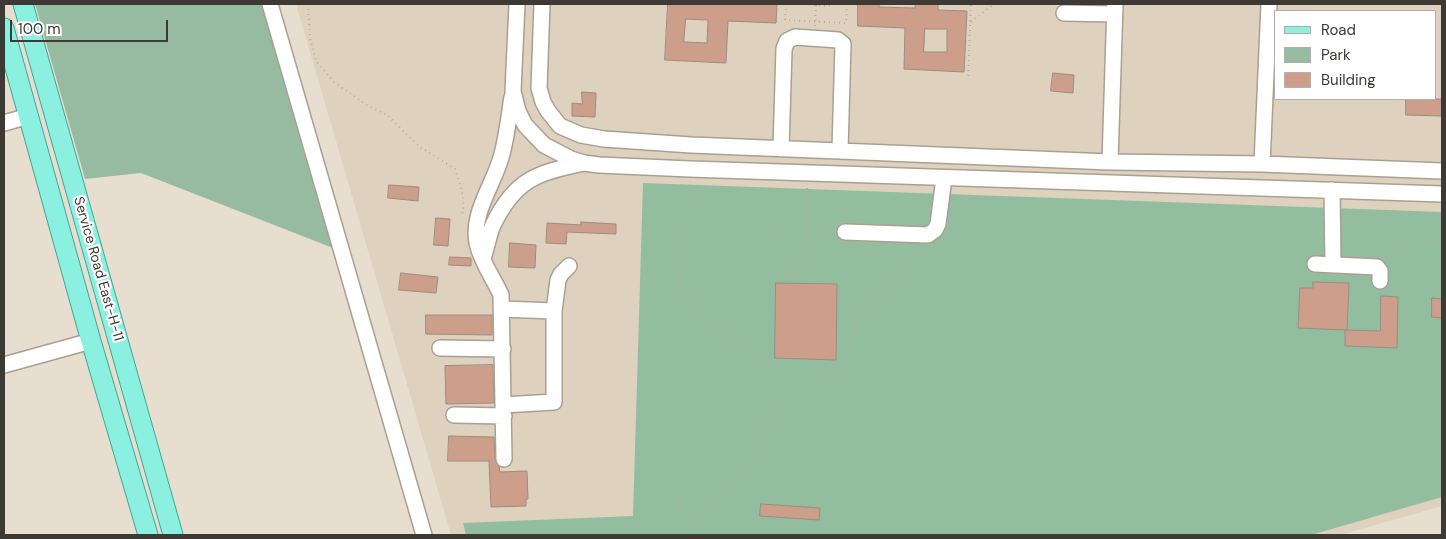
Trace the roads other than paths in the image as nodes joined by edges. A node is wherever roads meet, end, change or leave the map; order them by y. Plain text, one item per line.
1 (23, 4) edge
2 (270, 4) edge
3 (517, 4) edge
4 (542, 4) edge
5 (1269, 4) edge
6 (1114, 9) edge
7 (1064, 14) dead end
8 (4, 28) edge
9 (513, 91) junction
10 (29, 116) junction
11 (4, 123) edge
12 (691, 145) junction
13 (781, 149) junction
14 (840, 150) junction
15 (1019, 157) junction
16 (1110, 162) junction
17 (584, 163) junction
18 (1262, 164) junction
19 (1294, 165) junction
20 (690, 169) junction
21 (1442, 171) edge
22 (944, 178) junction
23 (1018, 180) junction
24 (1293, 188) junction
25 (1332, 190) junction
26 (1442, 194) edge
27 (845, 232) road end
28 (483, 258) junction
29 (1315, 264) dead end
30 (1333, 264) junction
31 (569, 266) dead end
32 (1380, 275) road end
33 (502, 309) junction
34 (554, 311) junction
35 (91, 341) junction
36 (440, 348) dead end
37 (503, 349) junction
38 (122, 355) junction
39 (98, 362) junction
40 (4, 365) edge
41 (503, 410) junction
42 (454, 415) dead end
43 (504, 459) dead end
44 (148, 535) edge
45 (173, 535) edge
46 (424, 535) edge

1 - 38 main road, Service Road East-H-11
2 - 46 street
3 - 9 street
4 - 12 street
5 - 18 street
6 - 7 street
6 - 16 street
8 - 10 main road, Service Road East-H-11
9 - 17 street
9 - 28 street
10 - 11 street
10 - 35 main road, Service Road East-H-11
12 - 13 street
12 - 20 street
13 - 14 street
13 - 14 street
14 - 15 street
15 - 16 street
15 - 23 street
16 - 18 street
17 - 20 street
17 - 28 street
18 - 19 street
19 - 21 street
19 - 24 street
20 - 22 street
22 - 23 street
22 - 27 street
23 - 24 street
24 - 25 street
25 - 26 street
25 - 30 street
28 - 33 street
29 - 30 street
30 - 32 street
31 - 34 street
33 - 34 street
33 - 37 street
34 - 41 street
35 - 39 main road, Service Road East-H-11
35 - 40 street
36 - 37 street
37 - 41 street
38 - 39 main road
38 - 45 main road, Service Road East-H-11
39 - 44 main road, Service Road East-H-11
41 - 42 street
41 - 43 street

